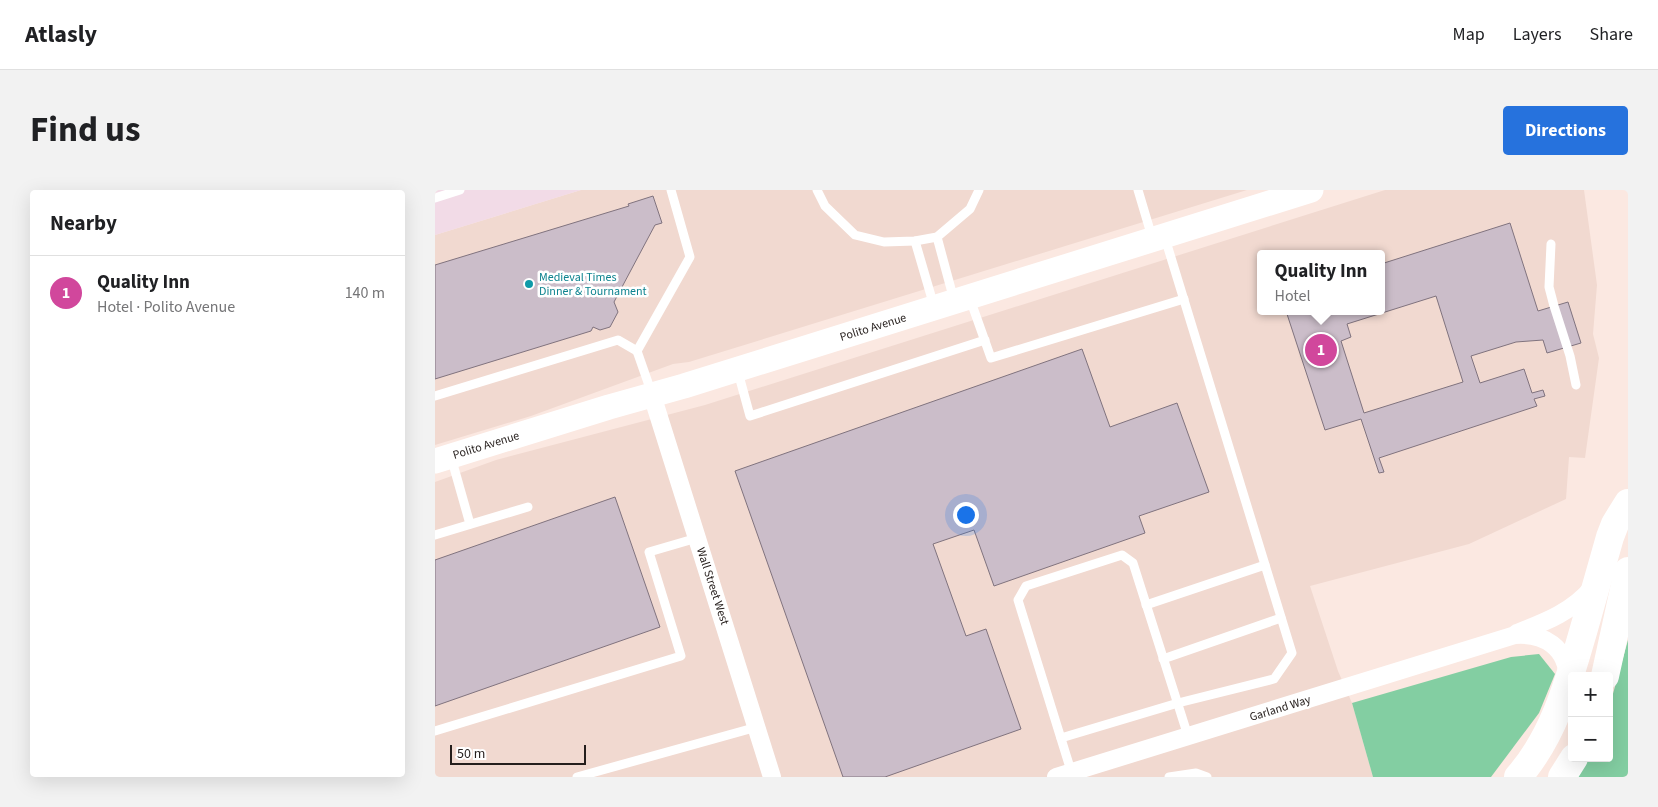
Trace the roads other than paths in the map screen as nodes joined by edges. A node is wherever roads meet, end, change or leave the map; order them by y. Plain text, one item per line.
1 (460, 190) edge
2 (671, 190) edge
3 (817, 190) edge
4 (979, 190) edge
5 (1138, 190) edge
6 (1306, 191) edge
7 (435, 198) edge
8 (937, 237) junction
9 (1159, 238) junction
10 (915, 242) junction
11 (1551, 244) dead end
12 (1184, 300) junction
13 (953, 302) junction
14 (985, 340) junction
15 (637, 351) junction
16 (737, 369) junction
17 (1576, 385) dead end
18 (652, 395) junction
19 (435, 396) edge
20 (443, 459) edge
21 (1628, 503) edge
22 (528, 507) dead end
23 (470, 524) junction
24 (435, 535) edge
25 (697, 538) junction
26 (1265, 565) junction
27 (1628, 571) edge
28 (1597, 583) junction
29 (1146, 606) junction
30 (1281, 618) junction
31 (1505, 638) junction
32 (1163, 659) junction
33 (1571, 672) edge
34 (1606, 672) edge
35 (1568, 673) edge
36 (1568, 682) edge
37 (1177, 703) junction
38 (758, 727) junction
39 (435, 731) edge
40 (1188, 736) junction
41 (1061, 738) junction
42 (1571, 762) edge
43 (1067, 775) edge
44 (577, 777) edge
45 (772, 777) edge
46 (1169, 777) edge
47 (1207, 777) edge
48 (1518, 777) edge
49 (1562, 777) edge

1 - 7 lane
2 - 15 lane
3 - 10 lane
4 - 8 lane
5 - 9 lane
6 - 9 street, Polito Avenue
8 - 10 lane
8 - 13 lane
9 - 12 lane
9 - 13 street, Polito Avenue
10 - 13 lane
11 - 17 lane
12 - 14 lane
12 - 26 lane
13 - 14 lane
13 - 16 street, Polito Avenue
14 - 16 lane
15 - 18 lane
15 - 19 lane
16 - 18 street, Polito Avenue
18 - 20 street, Polito Avenue
18 - 25 street, Wall Street West
20 - 23 lane
21 - 28 main road
22 - 23 lane
23 - 24 lane
25 - 38 street, Wall Street West
25 - 39 lane
26 - 29 lane
26 - 30 lane
27 - 34 main road
28 - 31 street, Garland Way
28 - 33 main road
29 - 32 lane
29 - 41 lane
30 - 32 lane
30 - 37 lane
31 - 35 street, Garland Way
31 - 40 street, Garland Way
32 - 37 lane
36 - 48 main road
37 - 40 lane
37 - 41 lane
38 - 44 lane
38 - 45 street, Wall Street West
40 - 43 street, Garland Way
41 - 43 lane
42 - 49 main road
46 - 47 lane

